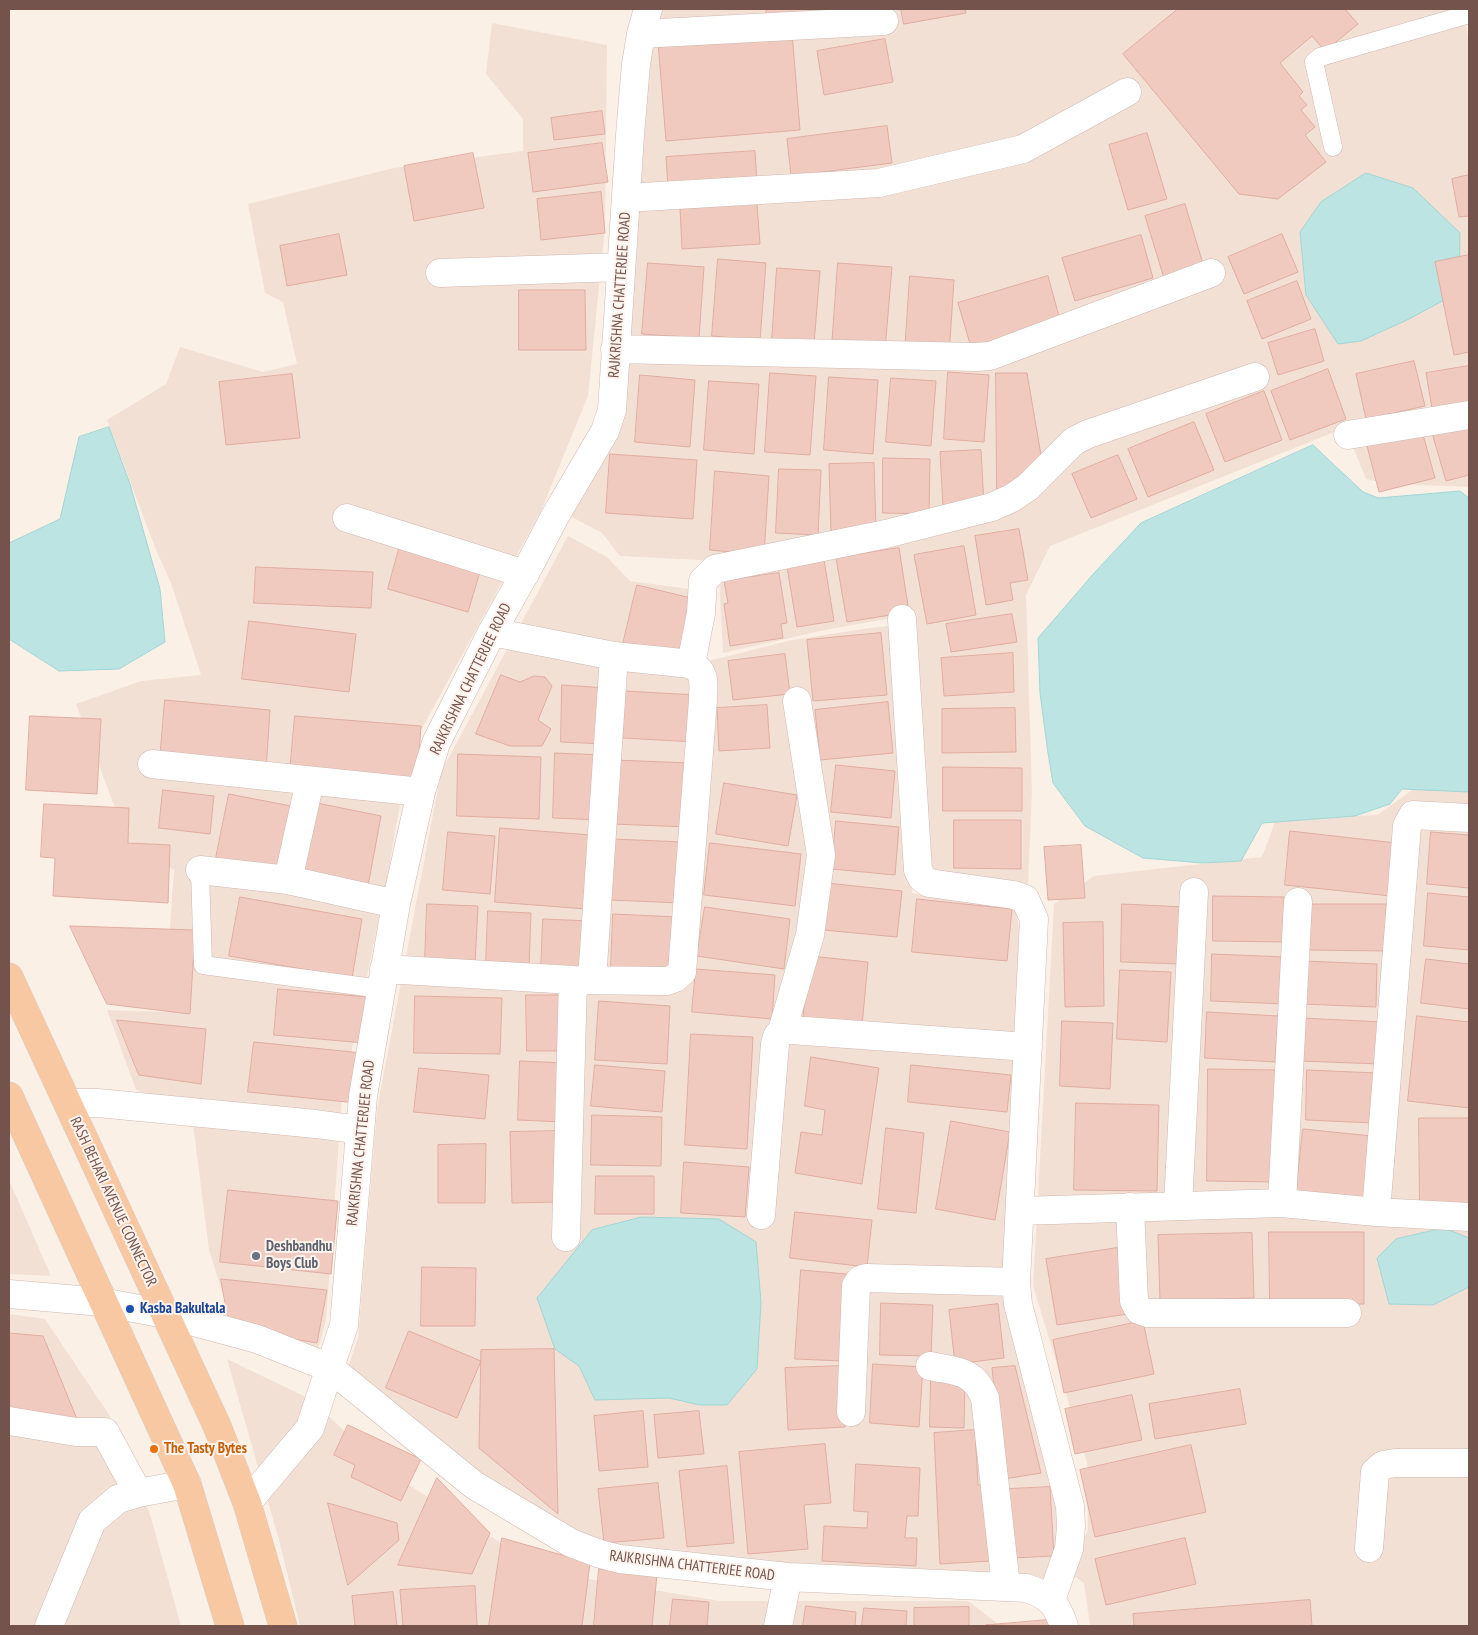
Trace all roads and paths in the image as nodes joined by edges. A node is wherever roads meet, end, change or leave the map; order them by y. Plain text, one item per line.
1 (1469, 14) edge
2 (884, 21) dead end
3 (644, 22) edge
4 (1127, 92) dead end
5 (1333, 147) dead end
6 (626, 198) junction
7 (621, 266) junction
8 (440, 273) dead end
9 (1211, 273) dead end
10 (615, 349) junction
11 (1255, 377) dead end
12 (1469, 416) edge
13 (1348, 435) dead end
14 (348, 518) dead end
15 (525, 574) junction
16 (902, 619) dead end
17 (492, 632) junction
18 (614, 656) junction
19 (691, 664) junction
20 (797, 701) dead end
21 (152, 764) dead end
22 (310, 781) junction
23 (421, 792) junction
24 (1469, 818) edge
25 (200, 870) joint
26 (288, 880) junction
27 (1194, 892) dead end
28 (1298, 902) dead end
29 (396, 904) junction
30 (9, 977) edge
31 (383, 979) junction
32 (582, 980) junction
33 (782, 1031) junction
34 (1028, 1047) junction
35 (9, 1096) edge
36 (68, 1103) junction
37 (360, 1130) junction
38 (1282, 1203) junction
39 (1178, 1206) junction
40 (1130, 1207) junction
41 (1020, 1211) junction
42 (1376, 1212) junction
43 (760, 1215) dead end
44 (1469, 1217) edge
45 (566, 1237) dead end
46 (1016, 1282) junction
47 (9, 1294) edge
48 (102, 1302) junction
49 (1347, 1313) dead end
50 (165, 1314) junction
51 (930, 1366) dead end
52 (330, 1368) junction
53 (851, 1412) dead end
54 (9, 1421) edge
55 (1469, 1463) edge
56 (187, 1484) junction
57 (138, 1493) junction
58 (247, 1503) junction
59 (1369, 1548) dead end
60 (788, 1577) junction
61 (1006, 1586) junction
62 (1051, 1600) junction
63 (49, 1626) edge
64 (230, 1626) edge
65 (283, 1626) edge
66 (778, 1626) edge
67 (1064, 1626) edge

1 - 5 lane
2 - 3 street
3 - 6 street, RAJKRISHNA CHATTERJEE ROAD
4 - 6 street
6 - 7 street, RAJKRISHNA CHATTERJEE ROAD
7 - 8 street
7 - 10 street, RAJKRISHNA CHATTERJEE ROAD
9 - 10 street
10 - 15 street, RAJKRISHNA CHATTERJEE ROAD
11 - 19 street
12 - 13 street
14 - 15 street
15 - 17 street, RAJKRISHNA CHATTERJEE ROAD
16 - 34 street
17 - 18 street
17 - 23 street, RAJKRISHNA CHATTERJEE ROAD
18 - 19 street
18 - 32 street
19 - 32 street
20 - 33 street
21 - 22 street
22 - 23 street
22 - 26 street
23 - 29 street, RAJKRISHNA CHATTERJEE ROAD
24 - 42 street
25 - 26 street
25 - 31 lane
26 - 29 street
27 - 39 street
28 - 38 street
29 - 31 street, RAJKRISHNA CHATTERJEE ROAD
30 - 36 main road, RASH BEHARI AVENUE CONNECTOR
31 - 32 street
31 - 37 street, RAJKRISHNA CHATTERJEE ROAD
32 - 45 street
33 - 34 street
33 - 43 street
34 - 41 street
35 - 48 main road
36 - 37 street
36 - 50 main road, RASH BEHARI AVENUE CONNECTOR
37 - 52 street, RAJKRISHNA CHATTERJEE ROAD
38 - 39 street
38 - 42 street
39 - 40 street
40 - 41 street
40 - 49 street
41 - 46 street
42 - 44 street
46 - 53 street
46 - 62 street
47 - 48 street, RAJKRISHNA CHATTERJEE ROAD
48 - 50 street, RAJKRISHNA CHATTERJEE ROAD
48 - 56 main road
50 - 52 street, RAJKRISHNA CHATTERJEE ROAD
50 - 58 main road, RASH BEHARI AVENUE CONNECTOR
51 - 61 street
52 - 58 street, RAJKRISHNA CHATTERJEE ROAD
52 - 60 street, RAJKRISHNA CHATTERJEE ROAD
54 - 57 street
55 - 59 street
56 - 57 street
56 - 64 main road
57 - 63 street
58 - 65 main road, RASH BEHARI AVENUE CONNECTOR
60 - 61 street, RAJKRISHNA CHATTERJEE ROAD
60 - 66 street
61 - 62 street, RAJKRISHNA CHATTERJEE ROAD
62 - 67 street

